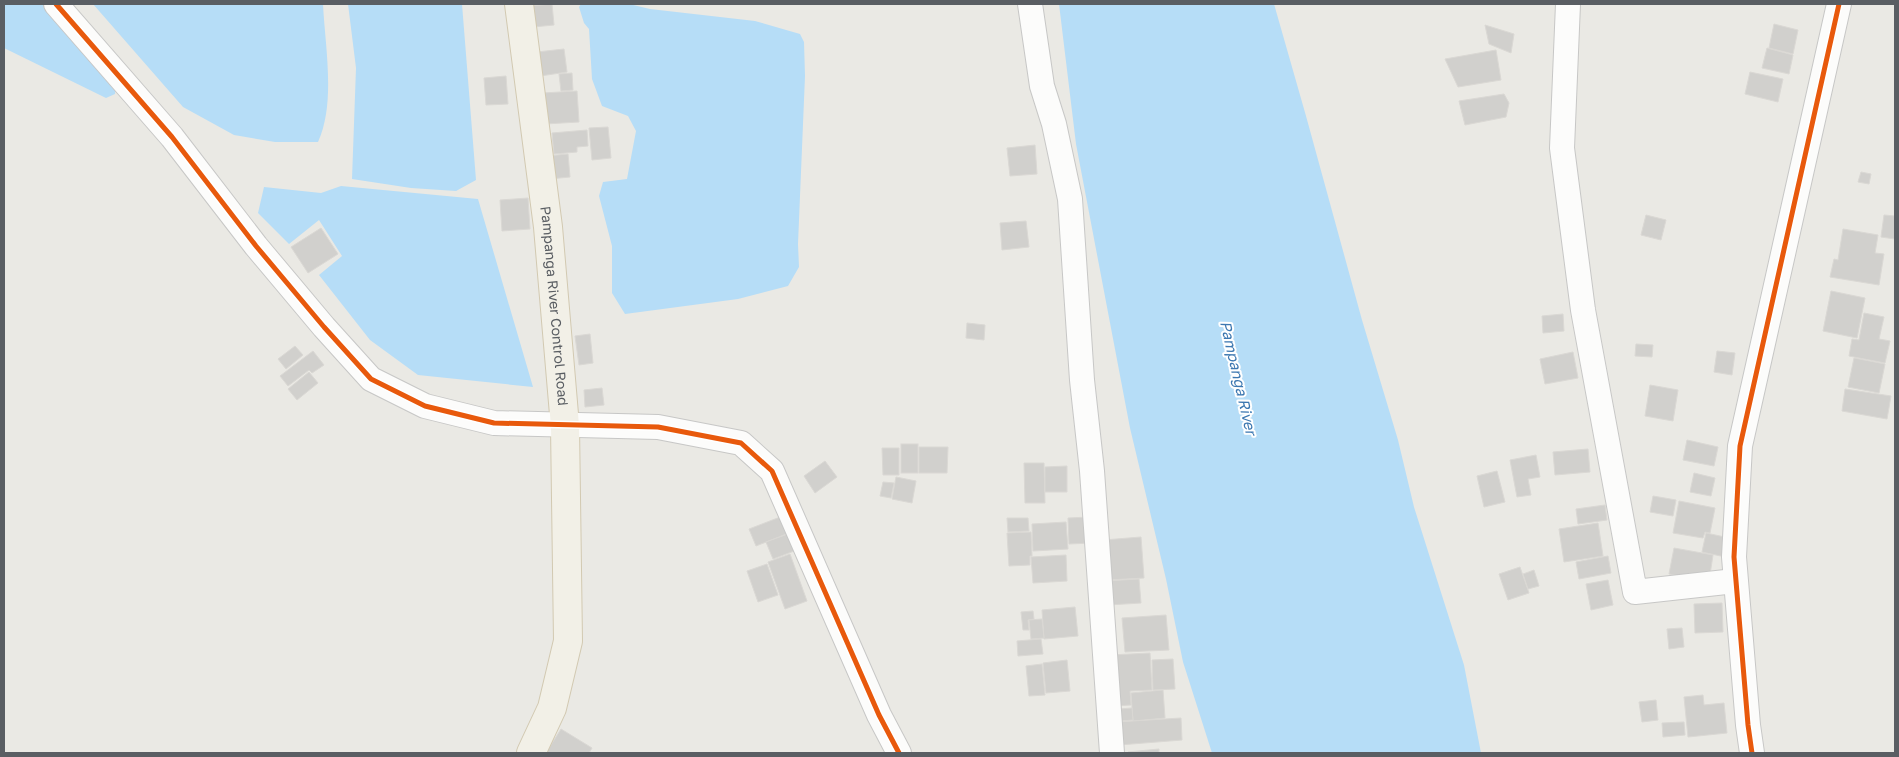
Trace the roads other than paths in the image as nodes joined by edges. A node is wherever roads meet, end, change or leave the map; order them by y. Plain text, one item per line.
1 (56, 4) edge
2 (519, 4) edge
3 (1030, 4) edge
4 (1568, 4) edge
5 (1839, 4) edge
6 (565, 426) junction
7 (1735, 581) junction
8 (531, 753) edge
9 (899, 753) edge
10 (1112, 753) edge
11 (1752, 753) edge

1 - 6 street
2 - 6 main road, Pampanga River Control Road
3 - 10 street
4 - 7 street
5 - 7 street
6 - 8 main road, Pampanga River Control Road
6 - 9 street
7 - 11 street

